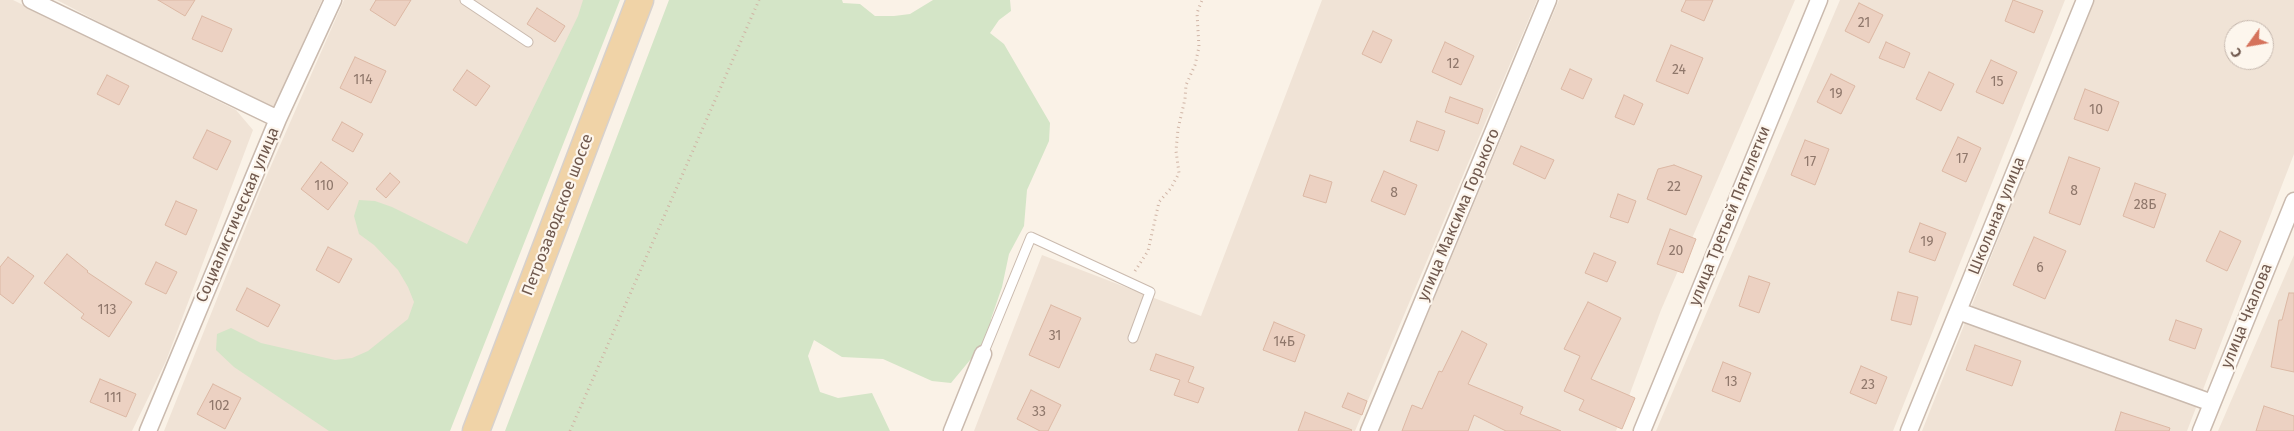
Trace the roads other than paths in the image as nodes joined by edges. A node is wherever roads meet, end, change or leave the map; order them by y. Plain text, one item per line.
1 (31, 0) edge
2 (334, 0) edge
3 (465, 0) edge
4 (640, 0) edge
5 (1548, 0) edge
6 (1819, 0) edge
7 (2085, 0) edge
8 (528, 42) dead end
9 (278, 120) junction
10 (2294, 201) edge
11 (1958, 311) junction
12 (1133, 338) dead end
13 (983, 354) joint
14 (2212, 403) junction
15 (148, 431) edge
16 (476, 431) edge
17 (952, 431) edge
18 (1369, 431) edge
19 (1642, 431) edge
20 (1909, 431) edge
21 (2201, 431) edge

1 - 9 street
2 - 9 street, Социалистическая улица
3 - 8 lane
4 - 16 main road, Петрозаводское шоссе
5 - 18 street, улица Максима Горького
6 - 19 street, улица Третьей Пятилетки
7 - 11 street, Школьная улица
9 - 15 street, Социалистическая улица
10 - 14 street, улица Чкалова
11 - 14 street
11 - 20 street, Школьная улица
12 - 13 lane
13 - 17 street
14 - 21 street, улица Чкалова

